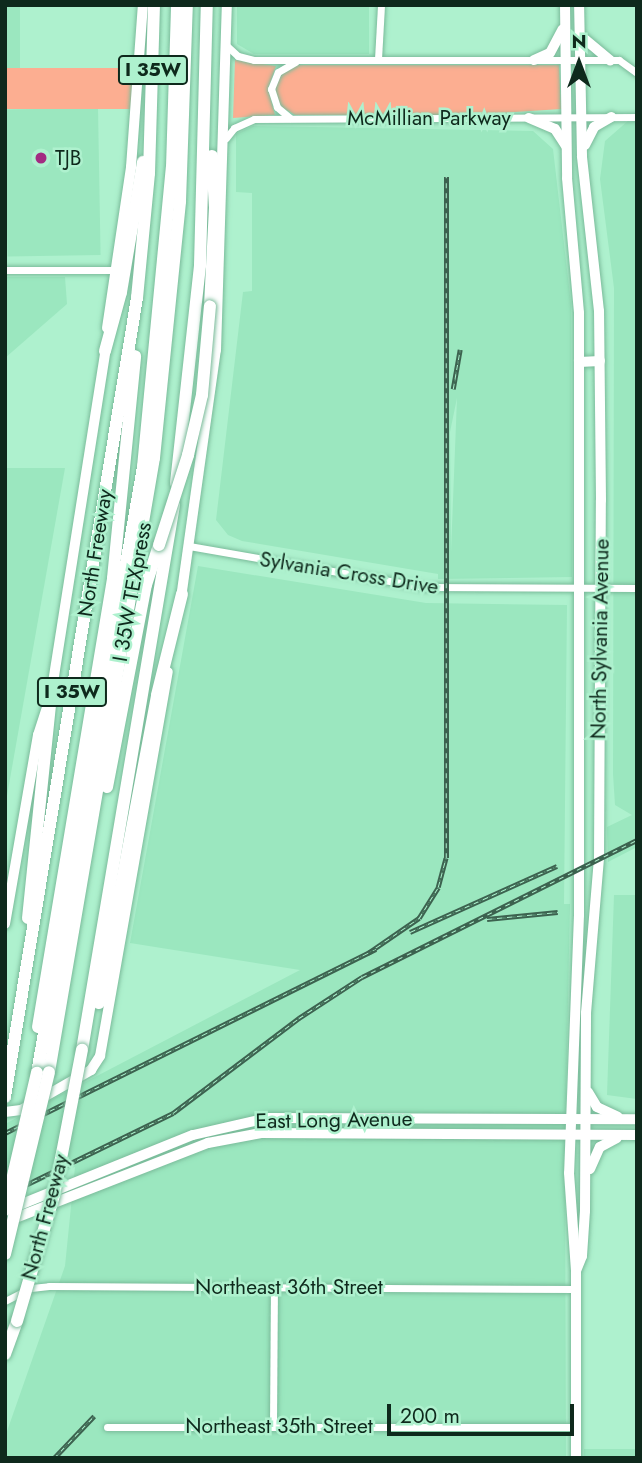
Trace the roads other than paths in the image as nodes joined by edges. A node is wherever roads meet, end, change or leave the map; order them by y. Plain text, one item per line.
1 (143, 5) edge
2 (155, 5) edge
3 (177, 5) edge
4 (187, 5) edge
5 (207, 5) edge
6 (227, 5) edge
7 (381, 5) edge
8 (565, 5) edge
9 (579, 5) edge
10 (206, 20) junction
11 (565, 25) junction
12 (580, 35) junction
13 (226, 45) junction
14 (299, 60) junction
15 (378, 60) junction
16 (534, 60) junction
17 (566, 60) junction
18 (581, 60) junction
19 (610, 60) junction
20 (637, 73) edge
21 (611, 117) junction
22 (637, 117) edge
23 (529, 118) junction
24 (567, 118) junction
25 (582, 118) junction
26 (291, 119) junction
27 (150, 135) junction
28 (226, 138) junction
29 (567, 150) junction
30 (582, 156) junction
31 (5, 270) edge
32 (114, 270) junction
33 (137, 298) junction
34 (106, 351) junction
35 (600, 361) junction
36 (579, 362) junction
37 (189, 546) junction
38 (577, 587) junction
39 (600, 588) junction
40 (637, 588) edge
41 (182, 594) junction
42 (51, 695) junction
43 (5, 924) edge
44 (77, 928) junction
45 (593, 951) junction
46 (576, 952) junction
47 (26, 978) junction
48 (86, 1049) junction
49 (39, 1074) junction
50 (586, 1086) junction
51 (6, 1091) edge
52 (5, 1112) edge
53 (388, 1118) junction
54 (571, 1118) junction
55 (586, 1118) junction
56 (622, 1119) junction
57 (637, 1119) edge
58 (387, 1133) junction
59 (569, 1134) junction
60 (586, 1135) junction
61 (635, 1135) edge
62 (128, 1160) junction
63 (133, 1171) junction
64 (74, 1182) junction
65 (77, 1194) junction
66 (585, 1208) junction
67 (5, 1211) edge
68 (571, 1212) junction
69 (5, 1222) edge
70 (5, 1254) edge
71 (576, 1271) junction
72 (274, 1288) junction
73 (576, 1289) junction
74 (5, 1301) edge
75 (5, 1354) edge
76 (272, 1426) junction
77 (107, 1427) dead end
78 (576, 1427) junction
79 (576, 1458) edge

1 - 32 main road
2 - 27 highway, North Freeway / I 35W
3 - 49 highway, I 35W TEXpress
4 - 44 highway, I 35W TEXpress
5 - 10 highway, I 35W
6 - 13 main road
7 - 15 street
8 - 11 main road, North Sylvania Avenue
9 - 12 main road, North Sylvania Avenue
10 - 44 highway, bridge
10 - 48 highway, I 35W
11 - 16 main road
11 - 17 main road, North Sylvania Avenue
12 - 18 main road, North Sylvania Avenue
12 - 19 main road
13 - 14 street
13 - 28 main road
14 - 15 street
14 - 26 street
15 - 16 street
16 - 17 street
17 - 18 street
17 - 24 main road, North Sylvania Avenue
18 - 19 street
18 - 25 main road, North Sylvania Avenue
19 - 20 street
21 - 22 street, McMillian Parkway
21 - 25 street, McMillian Parkway
21 - 30 main road
23 - 24 street, McMillian Parkway
23 - 26 street, McMillian Parkway
23 - 29 main road
24 - 25 street, McMillian Parkway
24 - 29 main road, North Sylvania Avenue
25 - 30 main road, North Sylvania Avenue
26 - 28 street, McMillian Parkway
27 - 33 highway, North Freeway / I 35W
27 - 34 highway
28 - 37 main road
29 - 36 main road, North Sylvania Avenue
30 - 35 main road, North Sylvania Avenue
31 - 32 street
32 - 34 main road
33 - 47 highway, North Freeway / I 35W
33 - 49 highway
34 - 42 main road
35 - 36 main road
35 - 39 main road, North Sylvania Avenue
36 - 38 main road, North Sylvania Avenue
37 - 38 street, Sylvania Cross Drive
37 - 41 main road
38 - 39 street, Sylvania Cross Drive
38 - 46 main road, North Sylvania Avenue
39 - 40 street, Sylvania Cross Drive
39 - 45 main road, North Sylvania Avenue
41 - 48 highway
41 - 52 main road
42 - 43 main road
42 - 47 highway
44 - 49 highway, I 35W TEXpress
45 - 46 main road
45 - 50 main road, North Sylvania Avenue
46 - 54 main road, North Sylvania Avenue
47 - 51 highway, North Freeway / I 35W
48 - 75 highway, North Freeway, bridge
49 - 67 highway, bridge
49 - 70 highway, I 35W TEXpress, bridge
50 - 55 main road, North Sylvania Avenue
50 - 56 main road
53 - 54 main road, East Long Avenue
53 - 58 main road
53 - 62 main road, East Long Avenue
54 - 55 main road, East Long Avenue
54 - 59 main road, North Sylvania Avenue
55 - 56 main road, East Long Avenue
55 - 60 main road, North Sylvania Avenue
56 - 57 main road, East Long Avenue
58 - 59 main road, East Long Avenue
58 - 63 main road, East Long Avenue
59 - 60 main road, East Long Avenue
59 - 68 main road, North Sylvania Avenue
60 - 61 main road, East Long Avenue
60 - 66 main road, North Sylvania Avenue
61 - 66 main road
62 - 63 main road
62 - 64 main road, East Long Avenue
63 - 65 main road, East Long Avenue
64 - 65 main road
64 - 67 main road, East Long Avenue
65 - 69 main road, East Long Avenue
66 - 68 main road
66 - 71 main road, North Sylvania Avenue
68 - 71 main road, North Sylvania Avenue
71 - 73 main road, North Sylvania Avenue
72 - 73 street, Northeast 36th Street
72 - 74 street, Northeast 36th Street
72 - 76 street
73 - 78 main road, North Sylvania Avenue
76 - 77 street, Northeast 35th Street
76 - 78 street, Northeast 35th Street
78 - 79 main road, North Sylvania Avenue

